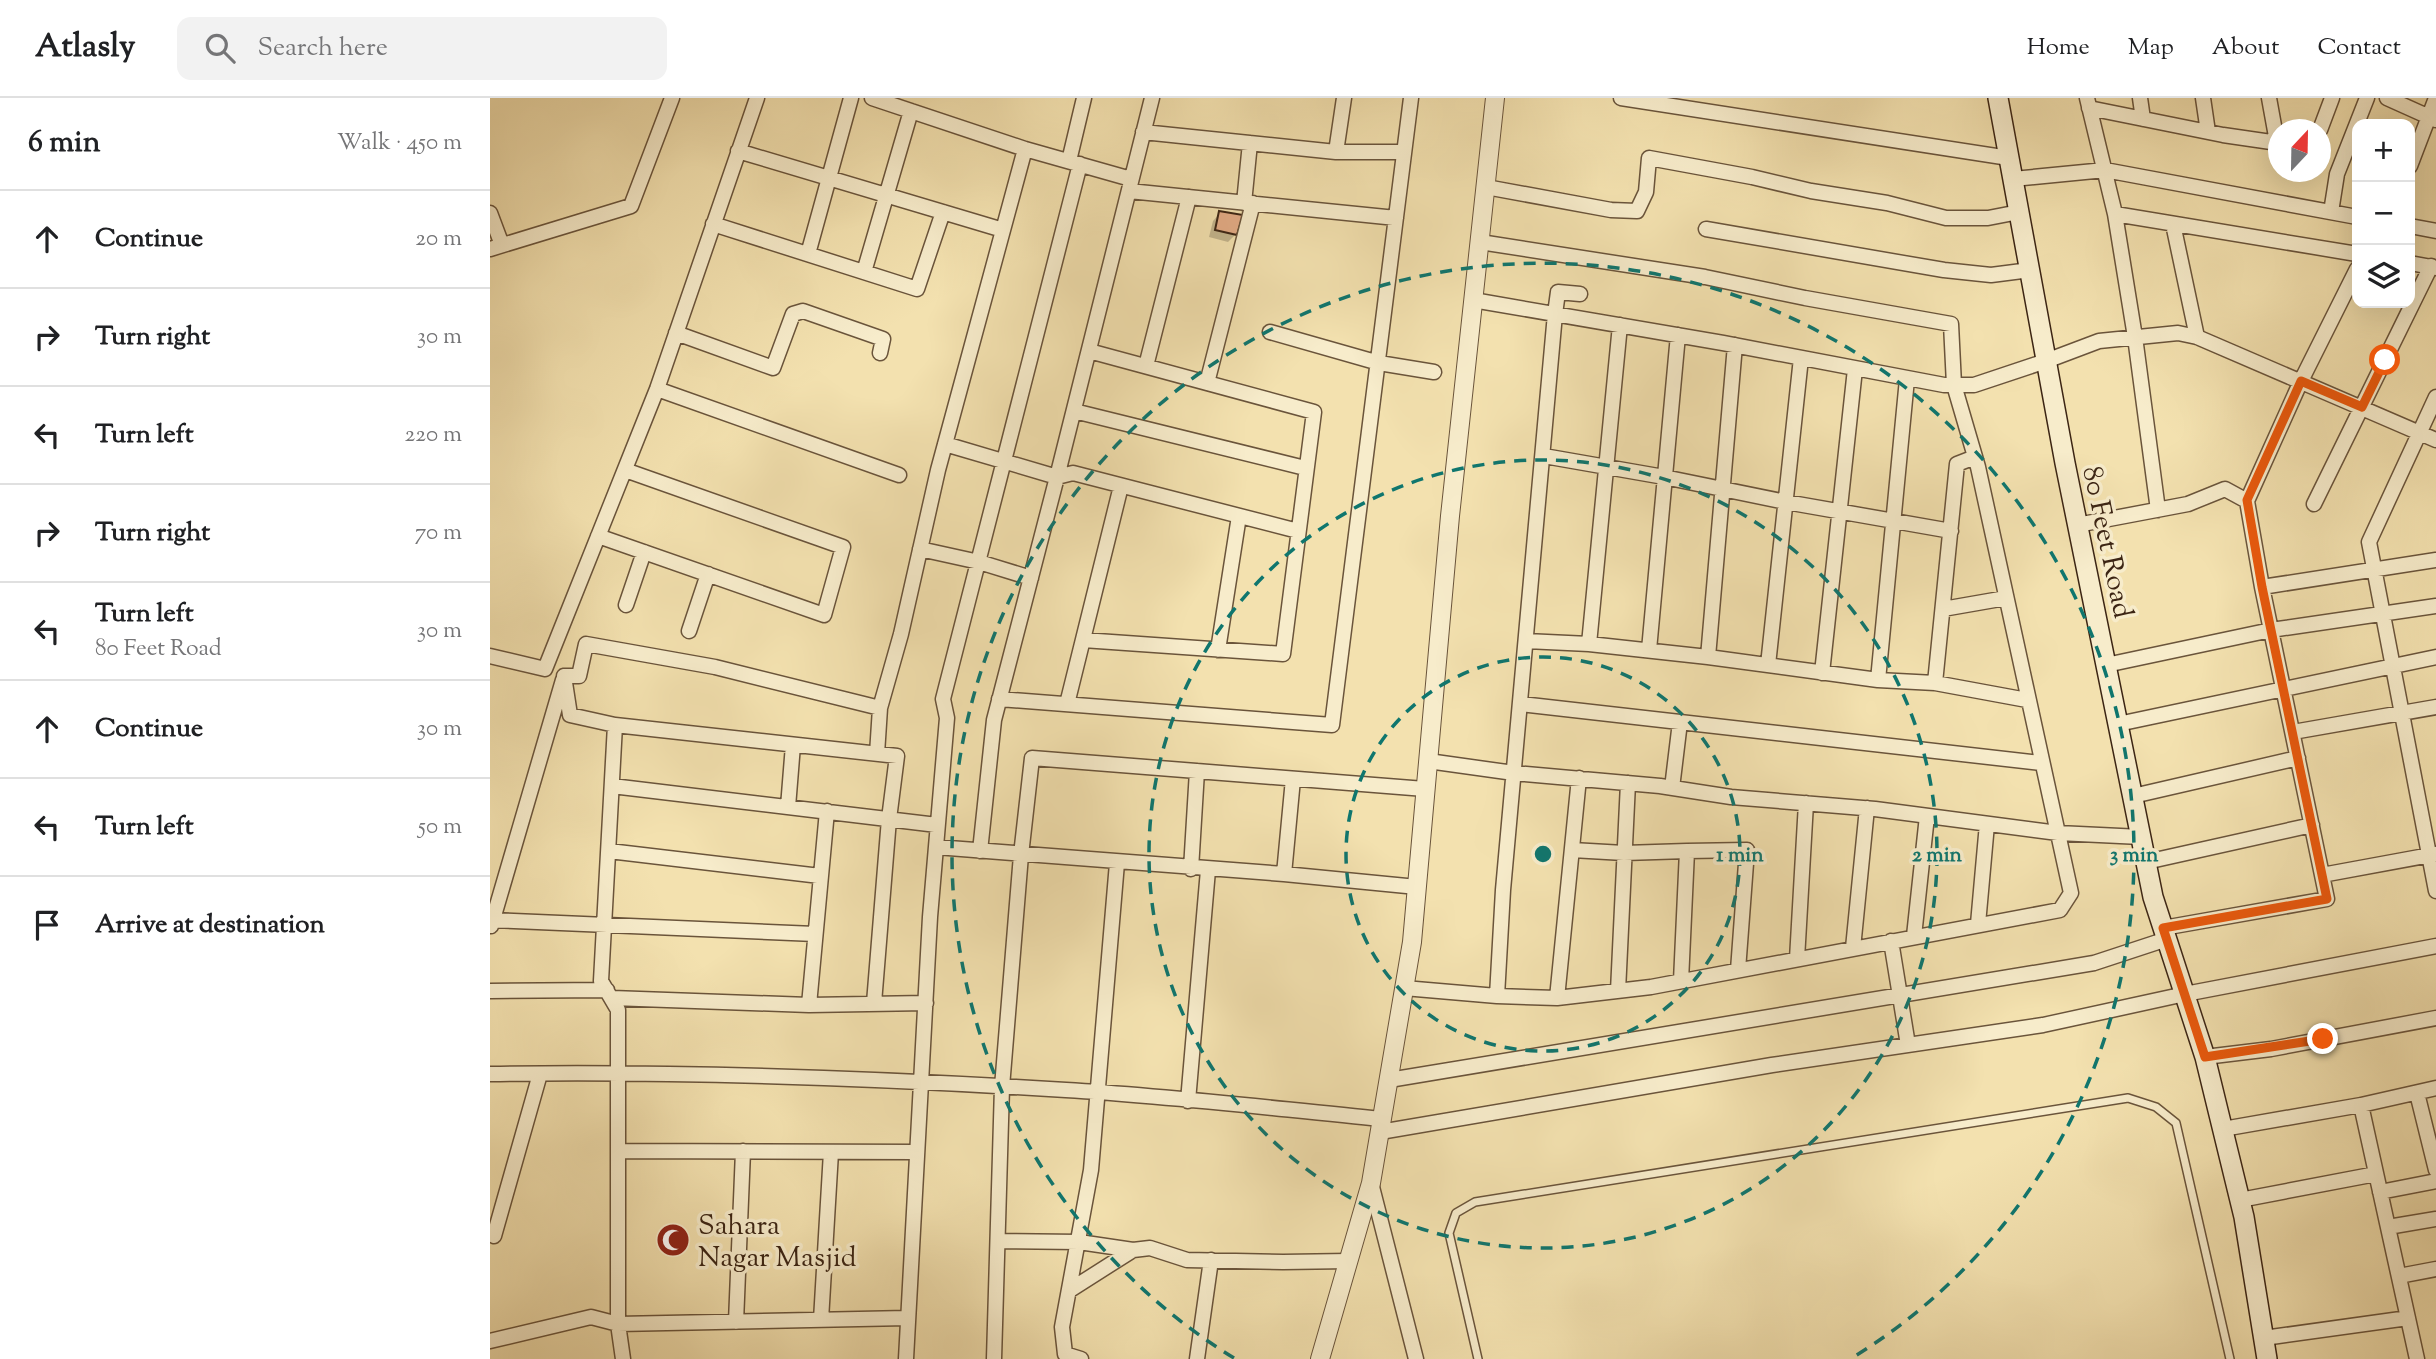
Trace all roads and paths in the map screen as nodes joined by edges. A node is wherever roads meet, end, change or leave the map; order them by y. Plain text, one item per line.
1 (673, 98) edge
2 (757, 98) edge
3 (851, 98) edge
4 (872, 98) edge
5 (1084, 98) edge
6 (1152, 98) edge
7 (1344, 98) edge
8 (1411, 98) edge
9 (1495, 98) edge
10 (1621, 98) edge
11 (2140, 98) edge
12 (2203, 98) edge
13 (2269, 98) edge
14 (2332, 98) edge
15 (2367, 98) edge
16 (2387, 98) edge
17 (2436, 98) edge
18 (1995, 99) edge
19 (2088, 103) edge
20 (911, 111) junction
21 (2433, 118) edge
22 (2143, 119) junction
23 (2273, 119) edge
24 (2324, 119) edge
25 (1143, 132) junction
26 (2208, 132) junction
27 (2268, 141) edge
28 (1250, 143) junction
29 (1026, 149) junction
30 (738, 151) junction
31 (1336, 152) junction
32 (1404, 152) junction
33 (2415, 156) edge
34 (2009, 158) junction
35 (1074, 163) junction
36 (2105, 170) junction
37 (829, 178) junction
38 (2013, 179) junction
39 (1130, 185) junction
40 (1486, 187) junction
41 (887, 195) junction
42 (1189, 197) junction
43 (1248, 203) junction
44 (943, 212) junction
45 (2019, 212) junction
46 (2331, 212) junction
47 (490, 213) edge
48 (2115, 214) junction
49 (2352, 216) edge
50 (1396, 218) junction
51 (713, 224) junction
52 (2173, 224) junction
53 (2415, 227) edge
54 (1706, 229) dead end
55 (1003, 230) junction
56 (2436, 232) edge
57 (1480, 243) junction
58 (496, 247) edge
59 (2352, 253) edge
60 (808, 254) junction
61 (2415, 264) edge
62 (2433, 267) edge
63 (2029, 270) junction
64 (864, 272) junction
65 (2352, 279) edge
66 (1580, 294) dead end
67 (1473, 300) junction
68 (1555, 314) junction
69 (1620, 325) junction
70 (1270, 332) dead end
71 (676, 333) junction
72 (1678, 335) junction
73 (2135, 337) junction
74 (2197, 337) junction
75 (1735, 345) junction
76 (1088, 351) junction
77 (880, 353) dead end
78 (1801, 358) junction
79 (2046, 361) junction
80 (1379, 363) junction
81 (1146, 366) junction
82 (1855, 369) junction
83 (1434, 372) dead end
84 (1907, 379) junction
85 (2301, 381) junction
86 (1207, 383) junction
87 (1954, 385) junction
88 (657, 389) junction
89 (2436, 397) edge
90 (2362, 407) junction
91 (1074, 411) junction
92 (2420, 431) junction
93 (2436, 440) edge
94 (945, 444) junction
95 (1544, 456) junction
96 (1975, 457) junction
97 (1004, 461) junction
98 (1605, 467) junction
99 (1305, 468) junction
100 (625, 470) junction
101 (899, 475) dead end
102 (1057, 477) junction
103 (1664, 477) junction
104 (1121, 486) junction
105 (1723, 488) junction
106 (2247, 500) junction
107 (1786, 502) junction
108 (2314, 505) dead end
109 (2158, 509) junction
110 (1839, 512) junction
111 (1239, 516) junction
112 (1893, 519) junction
113 (2077, 525) junction
114 (1298, 531) junction
115 (1951, 531) junction
116 (598, 536) junction
117 (920, 549) junction
118 (644, 552) junction
119 (2436, 560) edge
120 (978, 562) junction
121 (2375, 569) junction
122 (708, 574) junction
123 (1031, 578) junction
124 (2262, 587) junction
125 (2006, 598) junction
126 (626, 605) dead end
127 (2436, 606) edge
128 (1943, 609) junction
129 (2383, 613) junction
130 (2271, 630) junction
131 (689, 631) dead end
132 (1083, 640) junction
133 (1526, 641) junction
134 (1589, 644) junction
135 (1218, 650) junction
136 (1649, 650) junction
137 (490, 656) edge
138 (1708, 657) junction
139 (2436, 657) edge
140 (1768, 665) junction
141 (2106, 665) junction
142 (2393, 666) junction
143 (1822, 673) junction
144 (564, 676) junction
145 (1878, 680) junction
146 (1935, 683) junction
147 (2283, 688) junction
148 (999, 699) junction
149 (2027, 700) junction
150 (1067, 704) junction
151 (1521, 704) junction
152 (2436, 707) edge
153 (880, 708) junction
154 (2402, 713) junction
155 (1680, 722) junction
156 (2118, 724) junction
157 (615, 725) junction
158 (2292, 733) junction
159 (793, 745) junction
160 (877, 754) junction
161 (2298, 758) junction
162 (1428, 761) junction
163 (2041, 763) junction
164 (1197, 771) junction
165 (1514, 773) junction
166 (1579, 778) junction
167 (1293, 779) junction
168 (1628, 783) junction
169 (612, 786) junction
170 (1672, 788) junction
171 (1425, 789) junction
172 (2133, 796) junction
173 (1806, 803) junction
174 (789, 807) junction
175 (1867, 808) junction
176 (827, 811) junction
177 (1927, 816) junction
178 (889, 819) junction
179 (1987, 824) junction
180 (937, 825) junction
181 (2312, 825) junction
182 (2058, 833) junction
183 (2141, 837) junction
184 (936, 848) junction
185 (1572, 850) junction
186 (1687, 850) junction
187 (609, 851) junction
188 (980, 851) junction
189 (1624, 853) junction
190 (1021, 855) junction
191 (2433, 855) edge
192 (2146, 862) junction
193 (1117, 863) junction
194 (1191, 869) junction
195 (1208, 870) junction
196 (1284, 874) junction
197 (2322, 875) junction
198 (820, 876) junction
199 (1417, 887) junction
200 (2436, 891) edge
201 (491, 924) edge
202 (1978, 924) junction
203 (604, 926) junction
204 (815, 934) junction
205 (2165, 934) junction
206 (1914, 936) junction
207 (1891, 941) junction
208 (2436, 946) edge
209 (1853, 948) junction
210 (1797, 959) junction
211 (1738, 970) junction
212 (1681, 981) junction
213 (1404, 988) junction
214 (490, 991) edge
215 (1618, 991) junction
216 (609, 994) junction
217 (1900, 994) junction
218 (2185, 994) junction
219 (1497, 996) junction
220 (1557, 998) junction
221 (874, 1003) junction
222 (926, 1003) junction
223 (809, 1004) junction
224 (2436, 1018) edge
225 (1908, 1045) junction
226 (2205, 1057) junction
227 (619, 1073) junction
228 (490, 1074) edge
229 (540, 1074) junction
230 (922, 1080) junction
231 (1389, 1080) junction
232 (1002, 1087) junction
233 (2436, 1088) edge
234 (1097, 1093) junction
235 (2417, 1093) junction
236 (1188, 1101) junction
237 (2361, 1105) junction
238 (1381, 1126) junction
239 (2222, 1129) junction
240 (619, 1151) junction
241 (743, 1152) junction
242 (831, 1152) junction
243 (916, 1153) junction
244 (2436, 1170) edge
245 (2376, 1174) junction
246 (2436, 1181) edge
247 (1371, 1183) junction
248 (2380, 1192) junction
249 (2240, 1200) junction
250 (2436, 1219) edge
251 (2388, 1227) junction
252 (494, 1236) dead end
253 (998, 1241) junction
254 (1079, 1242) junction
255 (1133, 1250) junction
256 (1211, 1260) junction
257 (1349, 1261) junction
258 (2436, 1269) edge
259 (2399, 1276) junction
260 (1070, 1290) junction
261 (907, 1318) junction
262 (2408, 1318) junction
263 (821, 1320) junction
264 (736, 1322) junction
265 (618, 1324) junction
266 (2264, 1338) junction
267 (490, 1341) edge
268 (623, 1359) edge
269 (906, 1359) edge
270 (994, 1359) edge
271 (1081, 1359) edge
272 (1197, 1359) edge
273 (1320, 1359) edge
274 (1416, 1359) edge
275 (1478, 1359) edge
276 (2230, 1359) edge
277 (2267, 1359) edge
278 (2417, 1359) edge

1 - 58 street
2 - 30 street
3 - 37 street
4 - 20 street
5 - 35 street
6 - 25 street
7 - 31 street
8 - 32 street
9 - 40 street
10 - 34 street
11 - 22 street
12 - 26 street
13 - 23 street
14 - 24 street
15 - 46 street
16 - 21 street
17 - 21 street
18 - 34 main road, 80 Feet Road
19 - 22 street
19 - 36 street
20 - 29 street
20 - 41 street
21 - 33 street
22 - 26 street
25 - 28 street
25 - 39 street
26 - 27 street
28 - 31 street
28 - 43 street
29 - 35 street
29 - 55 street
30 - 37 street
30 - 51 street
31 - 32 street
32 - 50 street
34 - 38 main road, 80 Feet Road
35 - 39 street
35 - 97 street
36 - 38 street
36 - 46 street
36 - 48 street
37 - 41 street
37 - 60 street
38 - 45 main road, 80 Feet Road
39 - 42 street
39 - 76 street
40 - 45 street
40 - 57 street
41 - 44 street
41 - 64 street
42 - 43 street
42 - 81 street
43 - 50 street
43 - 86 street
44 - 55 street
44 - 64 street
45 - 63 main road, 80 Feet Road
46 - 49 street
47 - 58 street
48 - 52 street
48 - 73 street
50 - 80 street
51 - 60 street
51 - 71 street
52 - 59 street
52 - 74 street
53 - 56 street
54 - 63 street
55 - 94 street
57 - 67 street
57 - 87 street
60 - 64 street
61 - 62 street
62 - 90 street
63 - 79 main road, 80 Feet Road
65 - 85 street
66 - 68 street
67 - 68 street
67 - 162 street
68 - 69 street
68 - 95 street
69 - 72 street
69 - 98 street
70 - 80 street
71 - 77 street
71 - 88 street
72 - 75 street
72 - 103 street
73 - 74 street
73 - 79 street
73 - 109 street
74 - 85 street
75 - 78 street
75 - 105 street
76 - 81 street
76 - 91 street
78 - 82 street
78 - 107 street
79 - 87 street
79 - 113 main road, 80 Feet Road
80 - 83 street
80 - 150 street
81 - 86 street
82 - 84 street
82 - 110 street
84 - 87 street
84 - 112 street
85 - 90 street
85 - 106 street
86 - 99 street
87 - 96 street
88 - 100 street
88 - 101 street
89 - 92 street
90 - 92 street
90 - 108 street
91 - 99 street
91 - 102 street
92 - 93 street
92 - 121 street
94 - 97 street
94 - 117 street
95 - 98 street
95 - 133 street
96 - 115 street
96 - 125 street
97 - 102 street
97 - 120 street
98 - 103 street
98 - 134 street
99 - 114 street
100 - 116 street
100 - 122 street
102 - 104 street
102 - 123 street
103 - 105 street
103 - 136 street
104 - 111 street
104 - 132 street
105 - 107 street
105 - 138 street
106 - 109 street
106 - 124 street
107 - 110 street
107 - 140 street
109 - 113 street
110 - 112 street
110 - 143 street
111 - 114 street
111 - 135 street
112 - 115 street
112 - 145 street
113 - 141 main road, 80 Feet Road
114 - 135 street
115 - 128 street
116 - 118 street
116 - 137 street
117 - 120 street
117 - 153 street
118 - 122 street
118 - 126 street
119 - 121 street
120 - 123 street
120 - 180 street
121 - 124 street
121 - 129 street
122 - 131 street
123 - 148 street
124 - 130 street
125 - 128 street
125 - 149 street
127 - 129 street
128 - 146 street
129 - 130 street
129 - 142 street
130 - 141 street
130 - 147 street
132 - 135 street
132 - 150 street
133 - 134 street
133 - 151 street
134 - 136 street
136 - 138 street
138 - 140 street
139 - 142 street
140 - 143 street
141 - 156 main road, 80 Feet Road
142 - 147 street
142 - 154 street
143 - 145 street
144 - 153 street
144 - 157 street
144 - 201 street
145 - 146 street
146 - 149 street
147 - 156 street
147 - 158 street
148 - 150 street
148 - 188 street
149 - 163 street
151 - 155 street
151 - 165 street
152 - 154 street
153 - 160 street
154 - 158 street
154 - 191 street
155 - 163 street
155 - 170 street
156 - 172 main road, 80 Feet Road
157 - 159 street
157 - 169 street
158 - 161 street
159 - 160 street
159 - 174 street
160 - 178 street
161 - 172 street
161 - 181 street
162 - 165 street
162 - 171 street
163 - 182 street
164 - 167 street
164 - 190 street
164 - 194 street
165 - 166 street
165 - 219 street
166 - 168 street
166 - 185 street
167 - 171 street
167 - 196 street
168 - 170 street
168 - 189 street
169 - 174 street
169 - 187 street
170 - 173 street
171 - 199 street
172 - 183 main road, 80 Feet Road
173 - 175 street
173 - 210 street
174 - 176 street
175 - 177 street
175 - 209 street
176 - 178 street
176 - 198 street
177 - 179 street
177 - 206 street
178 - 180 street
178 - 221 street
179 - 182 street
179 - 202 street
180 - 184 street
181 - 192 street
181 - 197 street
182 - 183 street
182 - 202 street
183 - 192 main road, 80 Feet Road
184 - 188 street
184 - 222 street
185 - 189 street
185 - 220 street
186 - 189 street
186 - 211 street
186 - 212 street
187 - 198 street
187 - 203 street
188 - 190 street
189 - 215 street
190 - 193 street
190 - 232 street
191 - 197 street
191 - 200 street
192 - 205 main road, 80 Feet Road
193 - 194 street
193 - 234 street
194 - 195 street
195 - 196 street
195 - 236 street
196 - 199 street
197 - 205 street
198 - 204 street
199 - 213 street
201 - 203 street
202 - 206 street
203 - 204 street
203 - 216 street
204 - 223 street
205 - 217 street
205 - 218 main road, 80 Feet Road
206 - 207 street
207 - 209 street
207 - 217 street
208 - 218 street
209 - 210 street
210 - 211 street
211 - 212 street
212 - 215 street
213 - 219 street
213 - 231 street
214 - 216 street
215 - 220 street
216 - 223 street
216 - 227 street
217 - 225 street
217 - 231 street
218 - 225 street
218 - 226 main road, 80 Feet Road
219 - 220 street
221 - 222 street
221 - 223 street
222 - 230 street
224 - 226 street
225 - 238 street
226 - 239 main road, 80 Feet Road
227 - 229 street
227 - 230 street
227 - 240 street
228 - 229 street
229 - 252 street
230 - 232 street
230 - 243 street
231 - 238 street
232 - 234 street
232 - 253 street
233 - 235 street
234 - 236 street
234 - 254 street
235 - 237 street
235 - 244 street
236 - 238 street
237 - 239 street
237 - 245 street
238 - 247 street
239 - 249 main road, 80 Feet Road
240 - 241 street
240 - 265 street
241 - 242 street
241 - 264 street
242 - 243 street
242 - 263 street
243 - 261 street
245 - 248 street
245 - 249 street
246 - 248 street
247 - 257 street
247 - 274 street
248 - 251 street
249 - 266 main road, 80 Feet Road
250 - 251 street
251 - 259 street
253 - 254 street
253 - 270 street
254 - 255 street
254 - 260 street
255 - 256 street
255 - 260 street
256 - 257 street
256 - 272 street
257 - 273 street
258 - 259 street
259 - 262 street
260 - 271 street
261 - 263 street
261 - 269 street
262 - 266 street
262 - 278 street
263 - 264 street
264 - 265 street
265 - 267 street
265 - 268 street
266 - 277 main road, 80 Feet Road
275 - 276 lane

